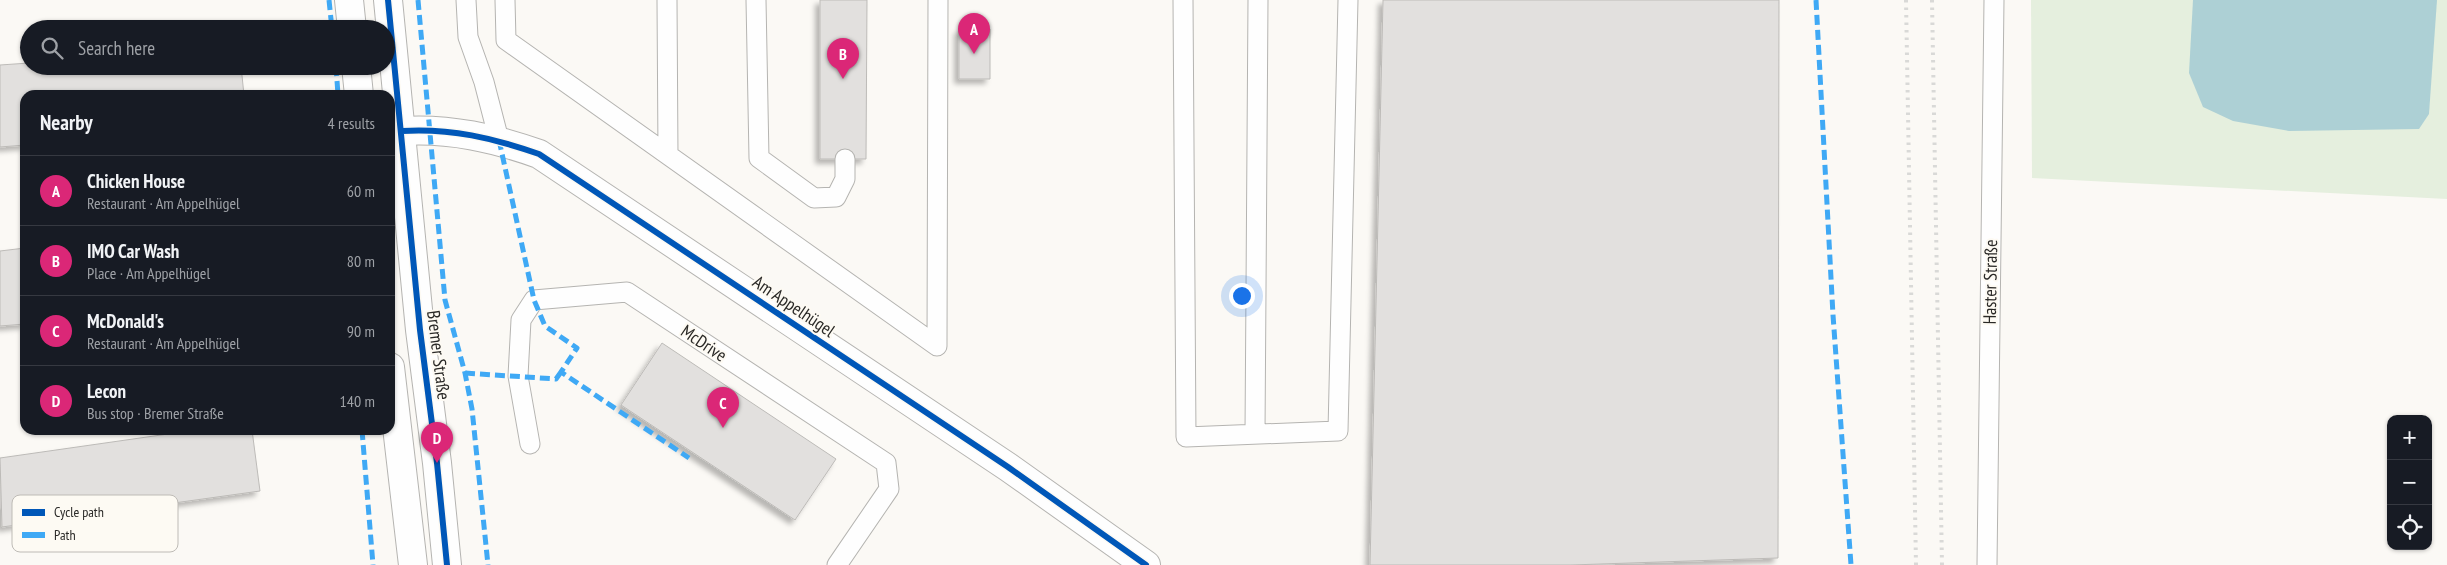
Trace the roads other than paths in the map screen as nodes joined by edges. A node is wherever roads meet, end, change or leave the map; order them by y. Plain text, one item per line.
1 (349, 0) edge
2 (466, 0) edge
3 (505, 0) edge
4 (667, 0) edge
5 (756, 0) edge
6 (938, 0) edge
7 (1183, 0) edge
8 (1258, 0) edge
9 (1348, 0) edge
10 (1994, 0) edge
11 (388, 2) edge
12 (351, 20) edge
13 (390, 20) edge
14 (395, 66) edge
15 (357, 75) edge
16 (358, 90) edge
17 (402, 131) junction
18 (499, 140) junction
19 (668, 155) junction
20 (845, 159) dead end
21 (395, 410) edge
22 (1255, 434) junction
23 (530, 444) dead end
24 (413, 565) edge
25 (447, 565) edge
26 (837, 565) edge
27 (1146, 565) edge
28 (1987, 565) edge

1 - 12 street
2 - 18 lane
3 - 19 lane
4 - 19 lane
5 - 20 lane
6 - 19 lane
7 - 22 lane
8 - 22 lane
9 - 22 lane
10 - 28 lane, Haster Straße
11 - 13 street, Bremer Straße
14 - 17 street, Bremer Straße
15 - 16 street
17 - 18 street, Am Appelhügel
17 - 25 street, Bremer Straße
18 - 27 street, Am Appelhügel
21 - 24 street
23 - 26 lane, McDrive

